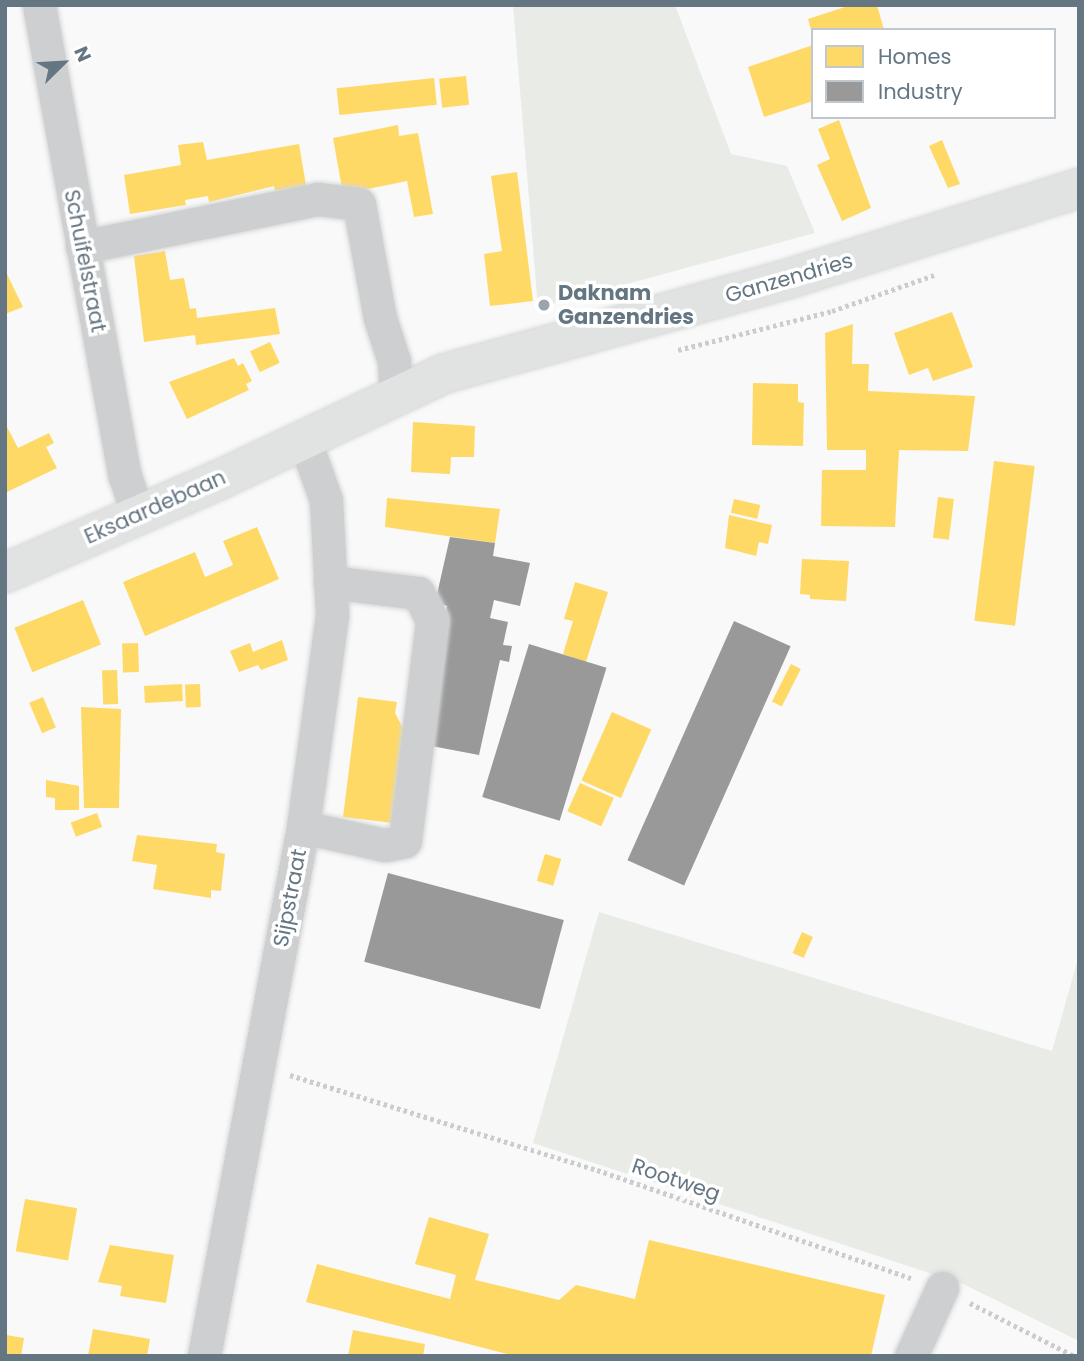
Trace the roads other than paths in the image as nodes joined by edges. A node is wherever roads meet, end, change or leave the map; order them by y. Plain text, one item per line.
1 (38, 5) edge
2 (1079, 188) edge
3 (82, 247) junction
4 (396, 394) junction
5 (304, 439) junction
6 (138, 516) junction
7 (5, 573) edge
8 (330, 582) junction
9 (303, 827) junction
10 (942, 1288) road end
11 (204, 1356) edge
12 (911, 1356) edge

1 - 3 street, Schuifelstraat
2 - 4 main road, Ganzendries
3 - 4 street
3 - 6 street, Schuifelstraat
4 - 5 main road, Ganzendries
5 - 6 main road, Eksaardebaan
5 - 8 street, Sijpstraat
6 - 7 main road, Eksaardebaan
8 - 9 street, Sijpstraat
8 - 9 street
9 - 11 street, Sijpstraat
10 - 12 street

